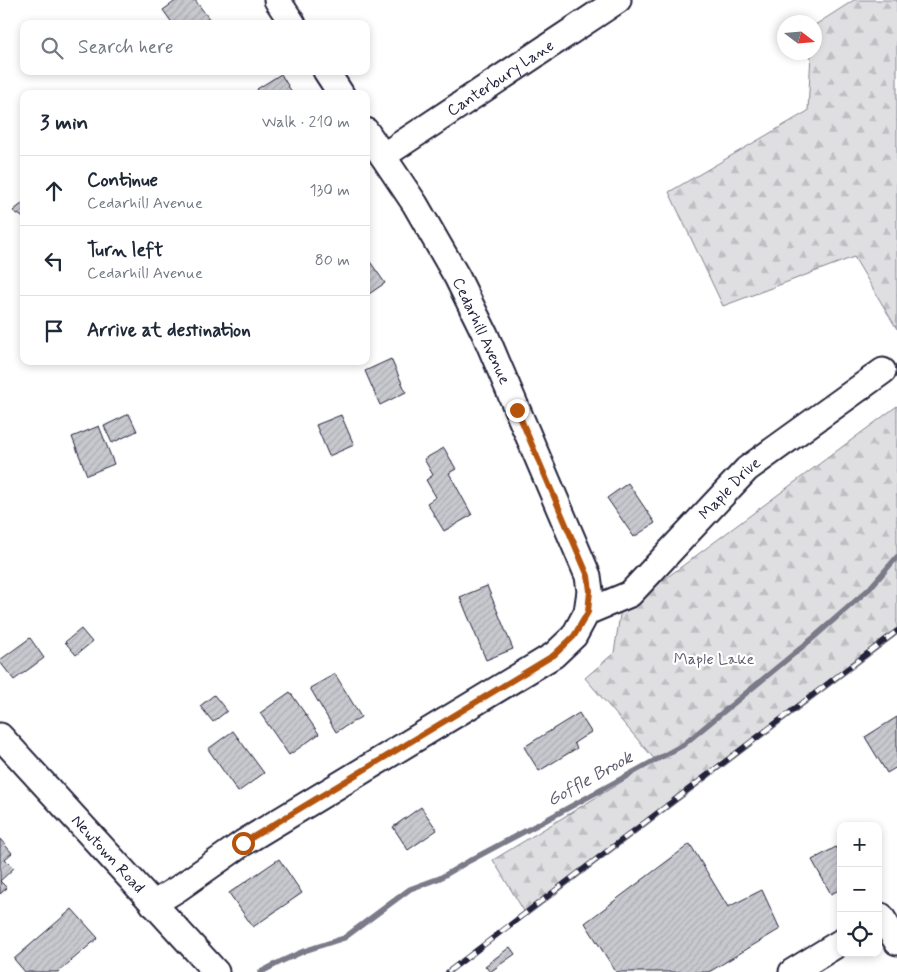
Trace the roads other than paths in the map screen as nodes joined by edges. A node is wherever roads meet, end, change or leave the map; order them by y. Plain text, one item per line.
1 (277, 0) edge
2 (618, 0) edge
3 (290, 20) edge
4 (329, 75) edge
5 (338, 90) edge
6 (370, 137) edge
7 (383, 156) junction
8 (883, 370) dead end
9 (588, 612) junction
10 (0, 736) edge
11 (153, 904) junction
12 (885, 914) edge
13 (897, 942) edge
14 (837, 944) edge
15 (216, 972) edge
16 (792, 972) edge

1 - 3 street
2 - 7 street, Canterbury Lane
4 - 5 street
6 - 7 street, Cedarhill Avenue
7 - 9 street, Cedarhill Avenue
8 - 9 street, Maple Drive
9 - 11 street, Cedarhill Avenue
10 - 11 street, Newtown Road
11 - 15 street, Newtown Road
12 - 13 street
14 - 16 street

